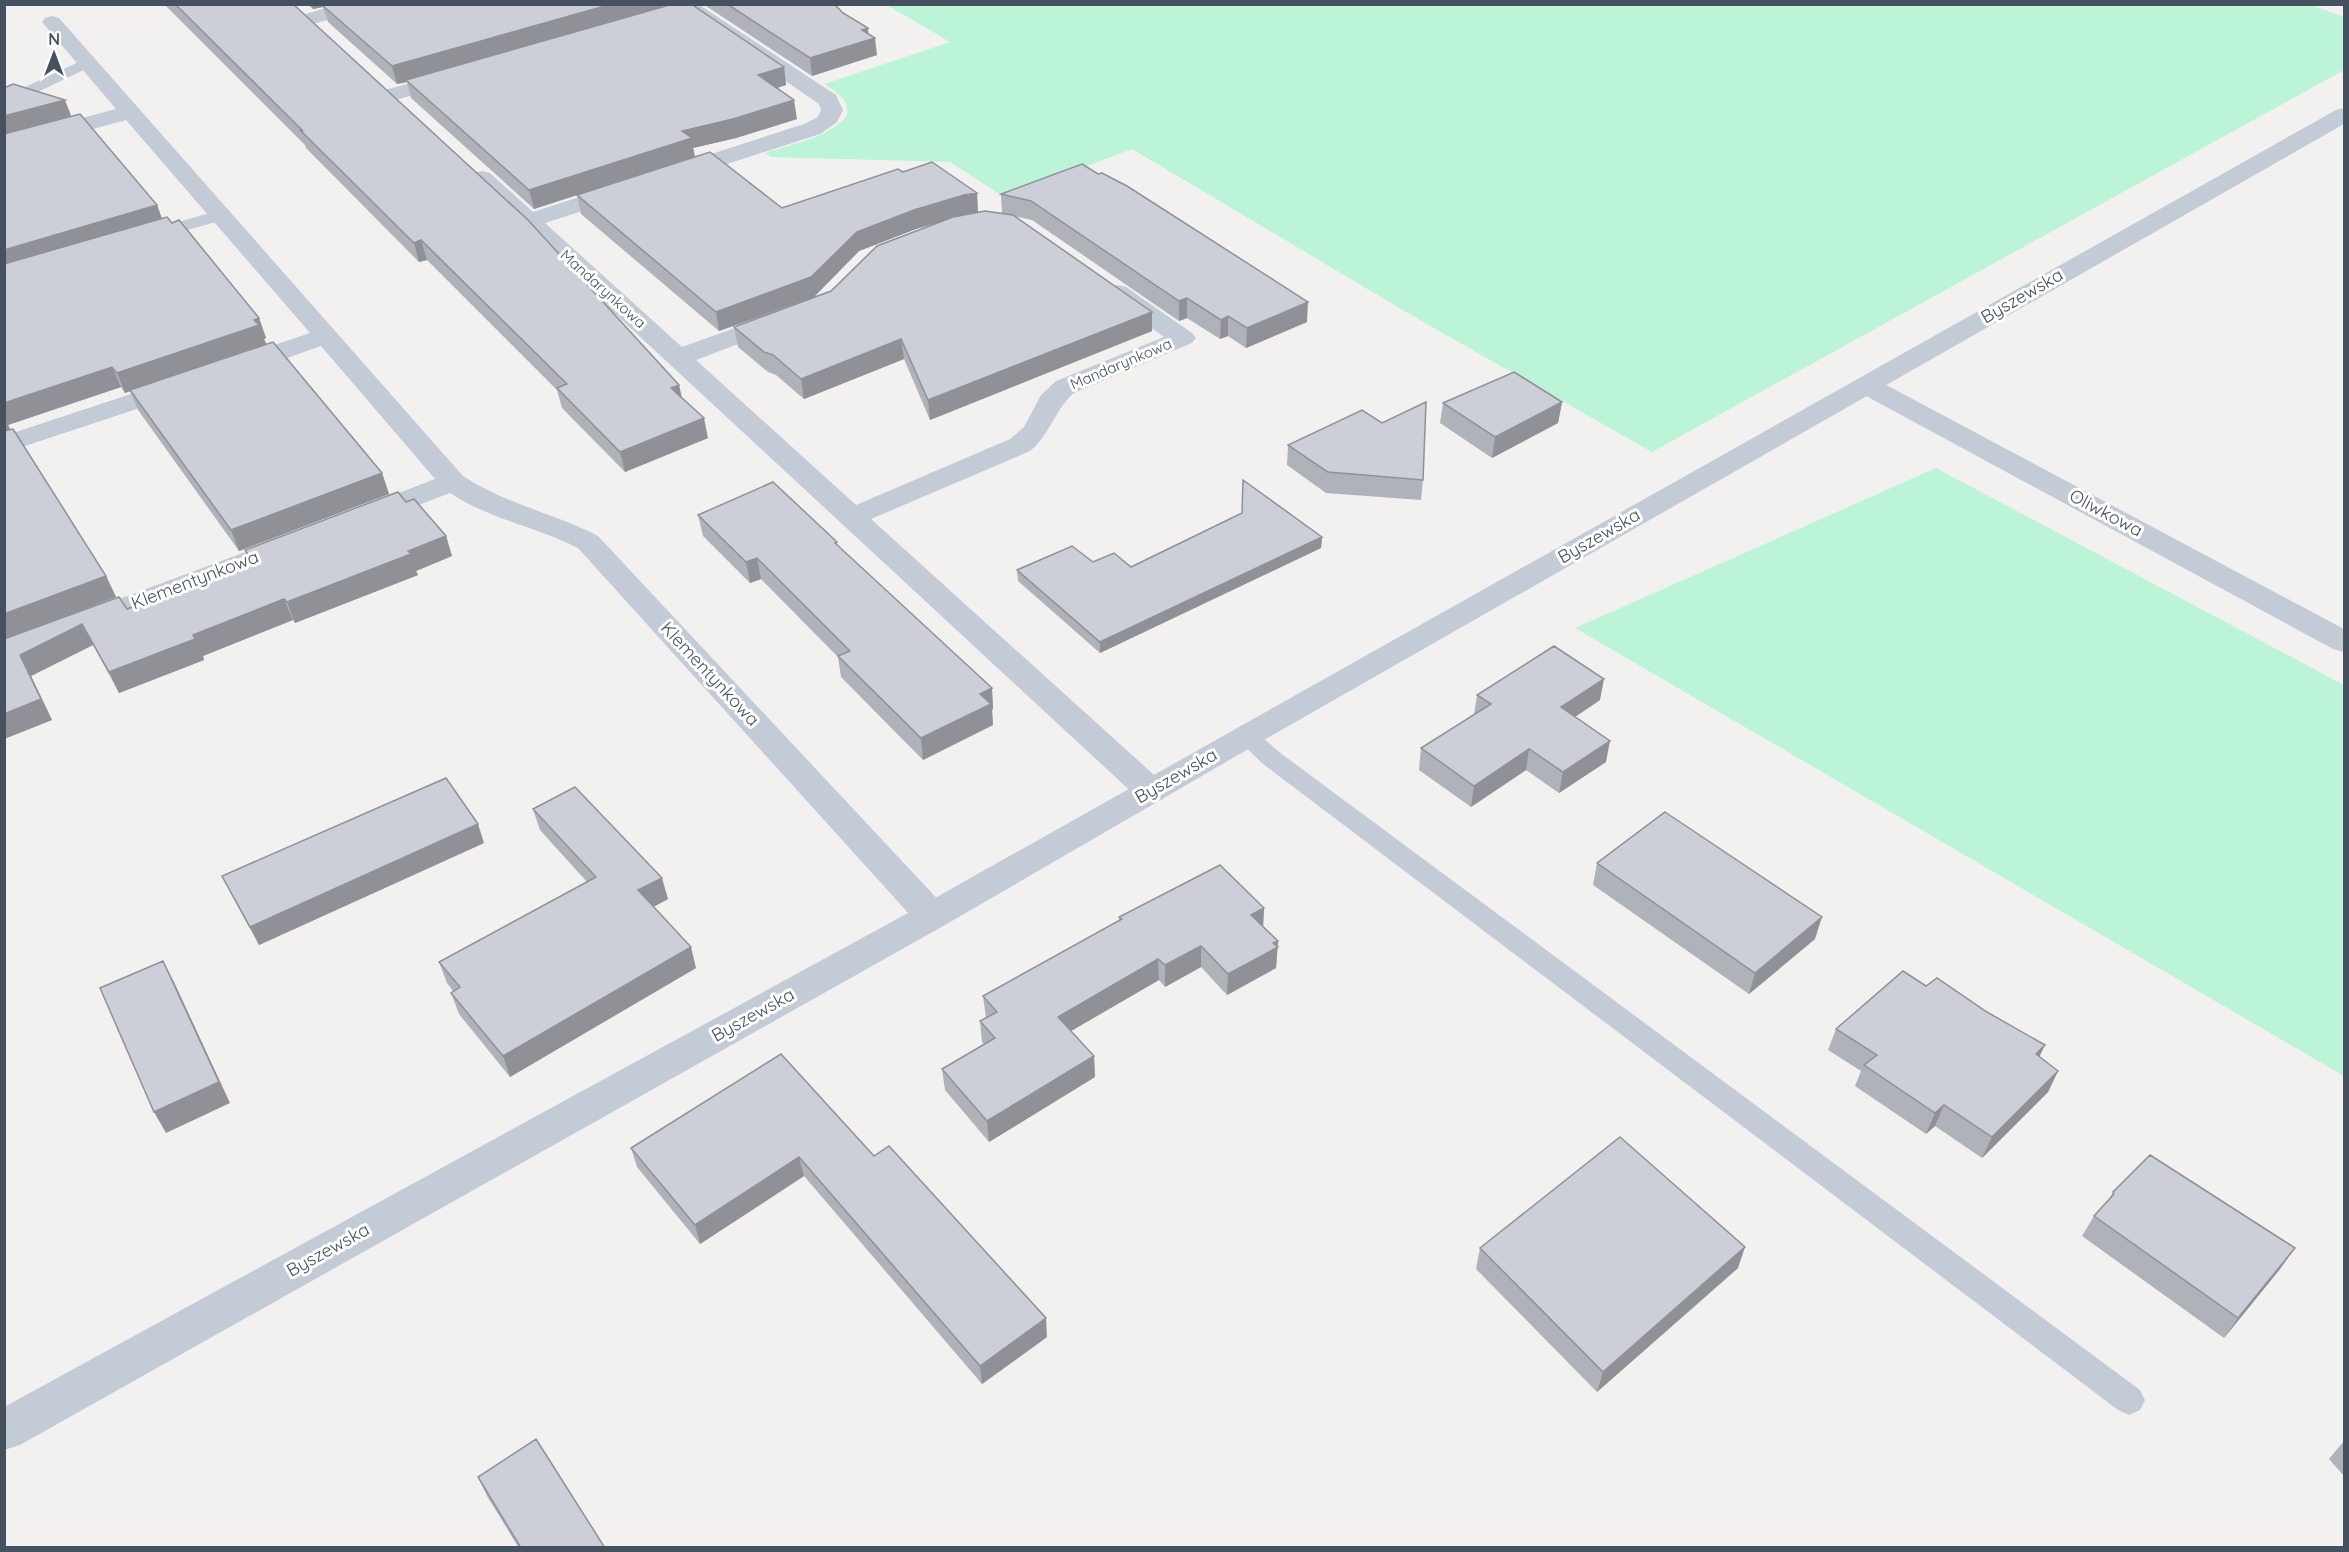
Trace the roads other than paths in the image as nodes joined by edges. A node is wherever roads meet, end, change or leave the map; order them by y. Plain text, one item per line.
1 (364, 4) edge
2 (681, 10) edge
3 (300, 12) edge
4 (52, 22) dead end
5 (333, 42) edge
6 (87, 63) junction
7 (472, 72) edge
8 (392, 95) edge
9 (4, 103) edge
10 (130, 112) junction
11 (2344, 115) edge
12 (4, 146) edge
13 (460, 158) edge
14 (220, 214) junction
15 (529, 221) junction
16 (140, 239) edge
17 (1098, 280) edge
18 (803, 311) edge
19 (326, 336) junction
20 (678, 358) junction
21 (1866, 385) junction
22 (4, 445) edge
23 (453, 482) junction
24 (851, 517) junction
25 (2344, 642) edge
26 (4, 653) edge
27 (1246, 736) junction
28 (1151, 791) junction
29 (932, 916) junction
30 (2129, 1400) dead end
31 (4, 1430) edge

1 - 3 street
2 - 15 street
3 - 5 street
4 - 6 street, Klementynkowa
6 - 9 lane
6 - 10 street, Klementynkowa
7 - 8 street
10 - 12 street
10 - 14 street, Klementynkowa
11 - 21 street, Byszewska
13 - 15 street, Mandarynkowa
14 - 16 lane
14 - 19 street, Klementynkowa
15 - 20 street, Mandarynkowa
17 - 24 street, Mandarynkowa
18 - 20 street
19 - 22 street
19 - 23 street, Klementynkowa
20 - 24 street, Mandarynkowa
21 - 25 street, Oliwkowa
21 - 27 street, Byszewska
23 - 26 street, Klementynkowa
23 - 29 street, Klementynkowa
24 - 28 street, Mandarynkowa
27 - 28 street, Byszewska
27 - 30 lane
28 - 29 street, Byszewska
29 - 31 street, Byszewska

